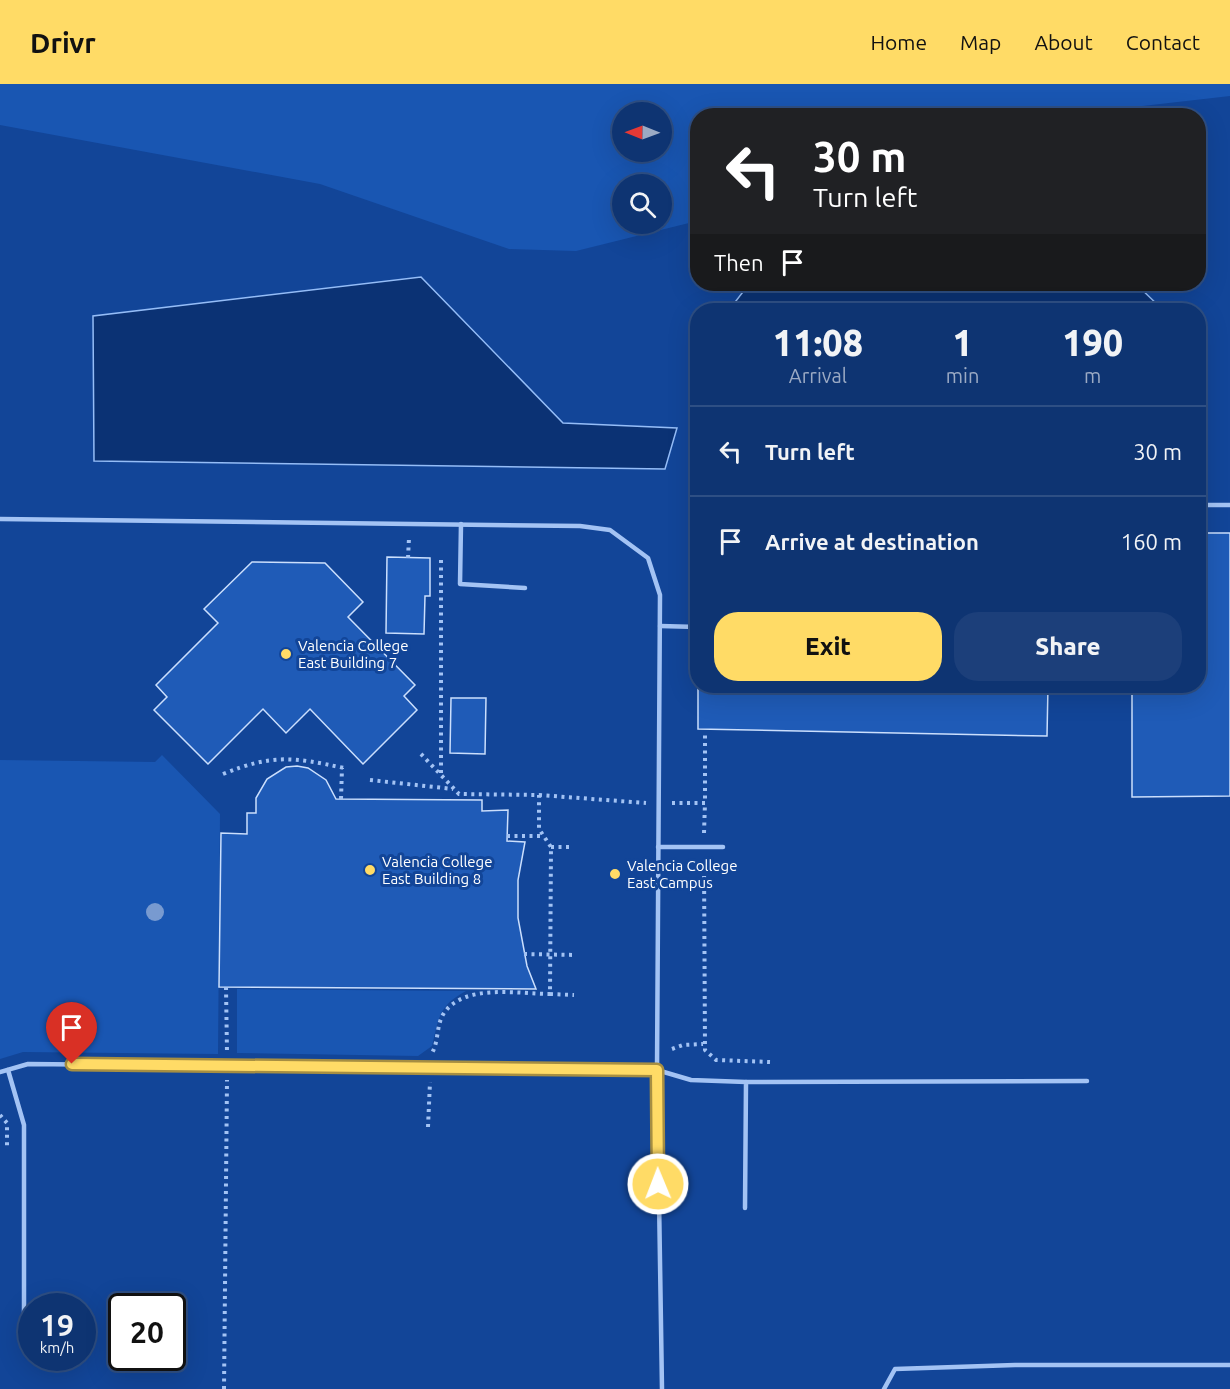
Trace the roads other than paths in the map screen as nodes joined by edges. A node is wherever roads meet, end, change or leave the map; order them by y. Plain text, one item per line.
1 (1206, 505) edge
2 (1230, 505) edge
3 (0, 519) edge
4 (461, 524) junction
5 (525, 588) dead end
6 (660, 626) junction
7 (690, 627) edge
8 (658, 847) junction
9 (723, 847) dead end
10 (8, 1070) junction
11 (657, 1070) junction
12 (0, 1072) edge
13 (1087, 1081) dead end
14 (746, 1082) junction
15 (745, 1209) dead end
16 (24, 1293) edge
17 (1230, 1365) edge
18 (662, 1389) edge
19 (884, 1389) edge

1 - 2 lane
3 - 4 lane
4 - 5 lane
4 - 6 lane
6 - 7 lane
6 - 8 lane
8 - 9 lane
8 - 11 lane
10 - 11 lane
10 - 12 lane
10 - 16 lane
11 - 14 lane
11 - 18 lane
13 - 14 lane
14 - 15 lane
17 - 19 lane

